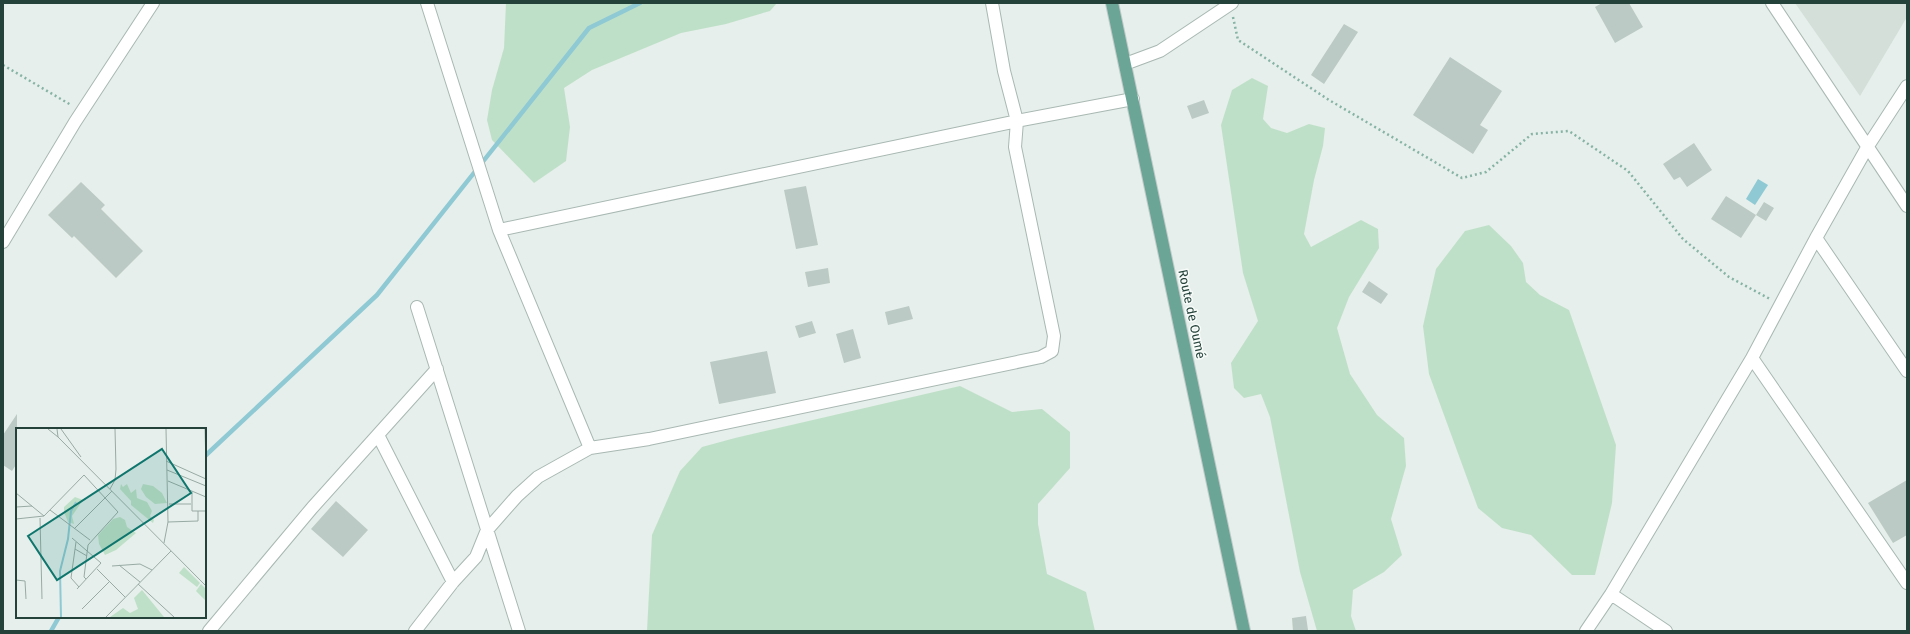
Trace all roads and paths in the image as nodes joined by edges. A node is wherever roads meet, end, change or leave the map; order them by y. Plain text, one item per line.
1 (153, 3) edge
2 (427, 3) edge
3 (992, 3) edge
4 (1112, 3) edge
5 (1772, 3) edge
6 (1231, 4) edge
7 (3, 64) edge
8 (1125, 64) junction
9 (1907, 86) edge
10 (1133, 99) junction
11 (82, 111) junction
12 (1017, 121) junction
13 (1868, 146) junction
14 (1907, 206) edge
15 (499, 230) junction
16 (1816, 238) junction
17 (3, 242) edge
18 (1780, 304) junction
19 (417, 307) dead end
20 (1752, 358) junction
21 (437, 369) junction
22 (1907, 371) edge
23 (378, 435) junction
24 (590, 448) junction
25 (487, 530) junction
26 (453, 582) junction
27 (1907, 583) edge
28 (1611, 594) junction
29 (208, 631) edge
30 (415, 631) edge
31 (519, 631) edge
32 (1244, 631) edge
33 (1586, 631) edge
34 (1666, 631) edge

1 - 11 street
2 - 15 street
3 - 12 street
4 - 8 main road, Route de Oumé
5 - 13 street
6 - 8 street
6 - 18 path
7 - 11 path
8 - 10 main road, Route de Oumé
9 - 13 street
10 - 12 street
10 - 32 main road, Route de Oumé
11 - 17 street
12 - 15 street
12 - 24 street
13 - 14 street
13 - 16 street
15 - 24 street
16 - 18 street
16 - 22 street
18 - 20 street
19 - 21 street
20 - 27 street
20 - 28 street
21 - 23 street
21 - 25 street
23 - 26 street
23 - 29 street
24 - 25 street
25 - 26 street
25 - 31 street
26 - 30 street
28 - 33 street
28 - 34 street

